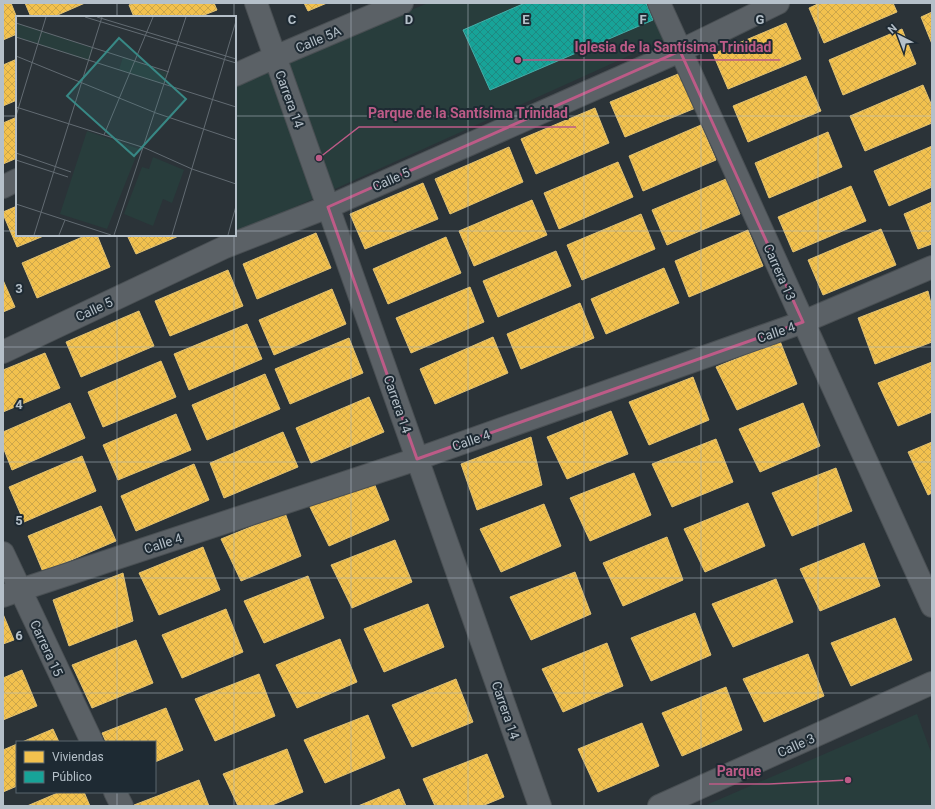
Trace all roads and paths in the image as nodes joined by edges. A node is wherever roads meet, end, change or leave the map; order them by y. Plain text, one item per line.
1 (256, 3) edge
2 (402, 3) edge
3 (659, 3) edge
4 (778, 3) edge
5 (680, 51) junction
6 (275, 57) junction
7 (236, 75) edge
8 (16, 180) edge
9 (3, 187) edge
10 (328, 207) junction
11 (932, 267) edge
12 (803, 322) junction
13 (3, 352) edge
14 (417, 459) junction
15 (3, 553) edge
16 (12, 593) edge
17 (932, 606) edge
18 (932, 683) edge
19 (91, 741) edge
20 (116, 793) edge
21 (122, 806) edge
22 (540, 806) edge
23 (659, 806) edge

1 - 6 street, Carrera 14
2 - 6 street, Calle 5A
3 - 5 street, Carrera 13
4 - 5 street, Calle 5
5 - 10 street, Calle 5
5 - 12 street, Carrera 13
6 - 7 street, Calle 5A
6 - 10 street, Carrera 14
8 - 9 street
10 - 13 street, Calle 5
10 - 14 street, Carrera 14
11 - 12 street, Calle 4
12 - 14 street, Calle 4
12 - 17 street, Carrera 13
14 - 16 street, Calle 4
14 - 22 street, Carrera 14
15 - 16 street, Carrera 15
16 - 19 street, Carrera 15
18 - 23 street, Calle 3
20 - 21 street

